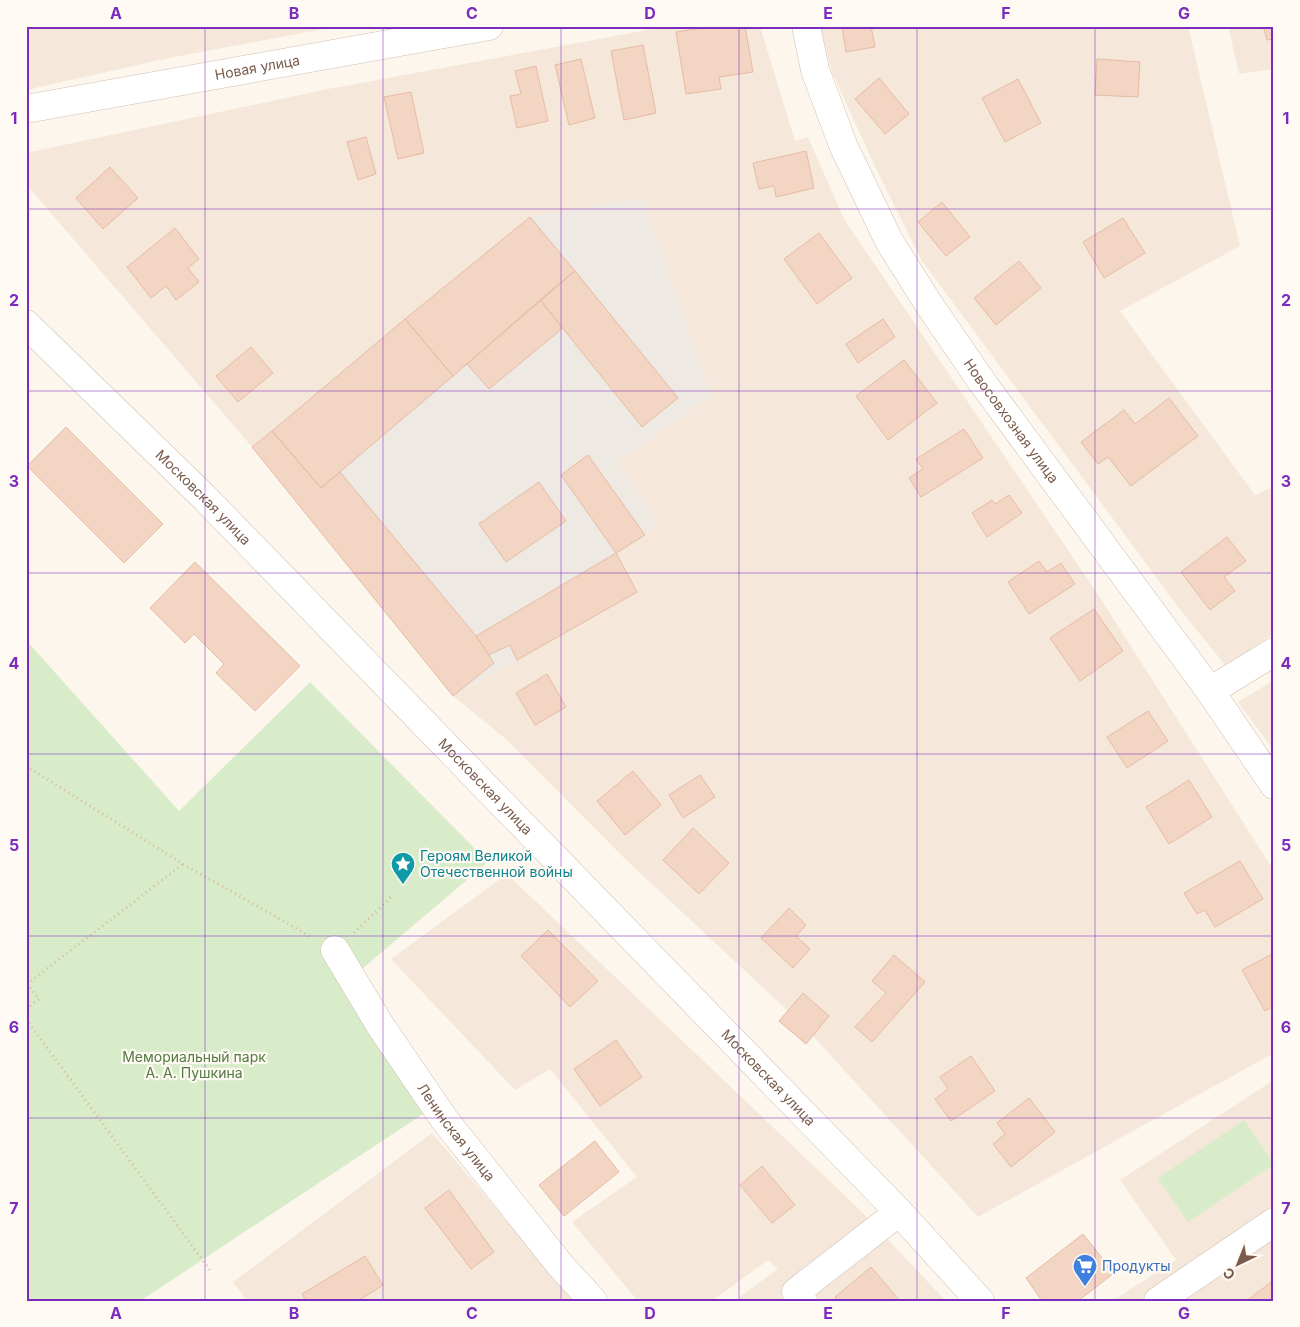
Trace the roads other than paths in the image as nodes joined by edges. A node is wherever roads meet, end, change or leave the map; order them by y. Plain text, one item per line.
1 (489, 26) edge
2 (806, 26) edge
3 (26, 109) edge
4 (26, 324) edge
5 (1274, 652) edge
6 (1210, 692) junction
7 (1274, 786) edge
8 (335, 950) road end
9 (899, 1212) junction
10 (1274, 1222) edge
11 (593, 1301) edge
12 (803, 1301) edge
13 (980, 1301) edge
14 (1158, 1301) edge

1 - 3 street, Новая улица
2 - 6 street, Новосовхозная улица
4 - 9 street, Московская улица
5 - 6 street
6 - 7 street, Новосовхозная улица
8 - 11 street, Ленинская улица
9 - 12 street
9 - 13 street, Московская улица
10 - 14 street

